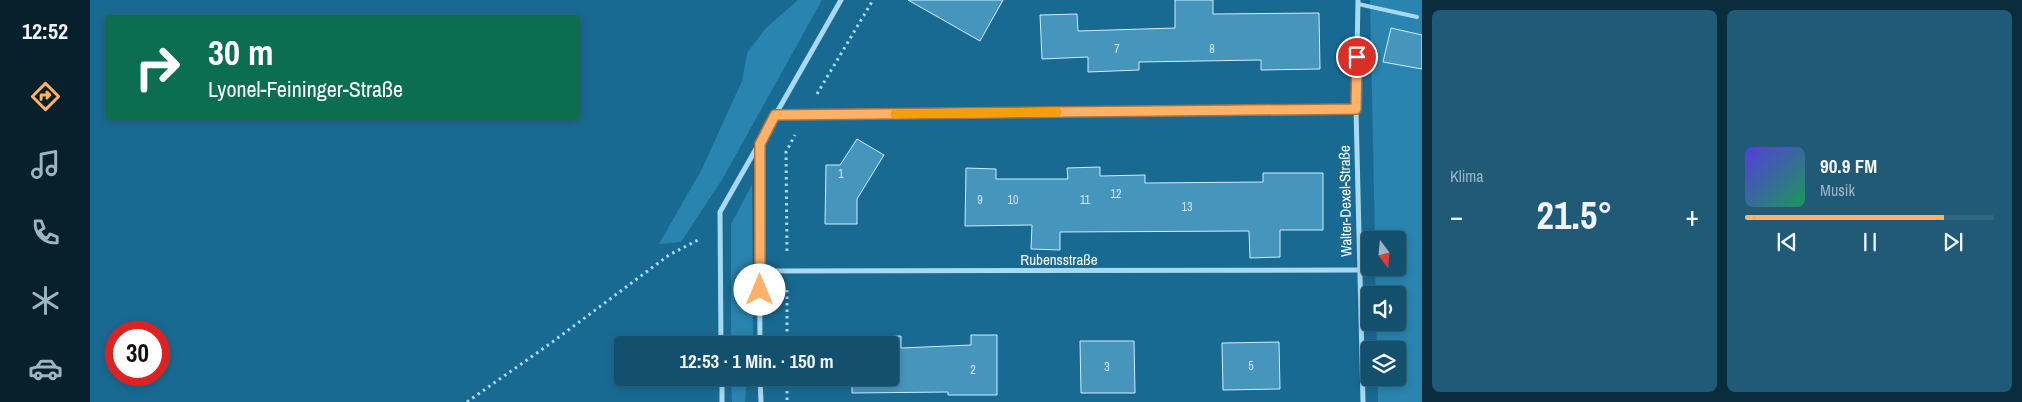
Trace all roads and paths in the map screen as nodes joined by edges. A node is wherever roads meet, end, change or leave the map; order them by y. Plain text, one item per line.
1 (840, 0) edge
2 (873, 0) edge
3 (1358, 2) edge
4 (1417, 17) dead end
5 (1356, 109) junction
6 (805, 114) junction
7 (775, 115) junction
8 (760, 144) junction
9 (720, 212) junction
10 (1360, 270) junction
11 (759, 271) junction
12 (787, 272) junction
13 (721, 336) edge
14 (760, 336) edge
15 (787, 336) edge
16 (722, 386) edge
17 (760, 386) edge
18 (787, 386) edge
19 (468, 402) edge
20 (722, 402) edge
21 (760, 402) edge
22 (787, 402) edge
23 (1364, 402) edge

1 - 7 street
2 - 6 path
3 - 4 lane
3 - 5 street, Walter-Dexel-Straße
5 - 6 street
5 - 10 street, Walter-Dexel-Straße
6 - 7 street
6 - 12 path
7 - 8 street
8 - 9 street
8 - 11 street
9 - 13 street
9 - 19 path
10 - 12 street, Rubensstraße
10 - 23 street, Walter-Dexel-Straße
11 - 12 street, Rubensstraße
11 - 14 street
12 - 15 path
16 - 20 street
17 - 21 street
18 - 22 path

